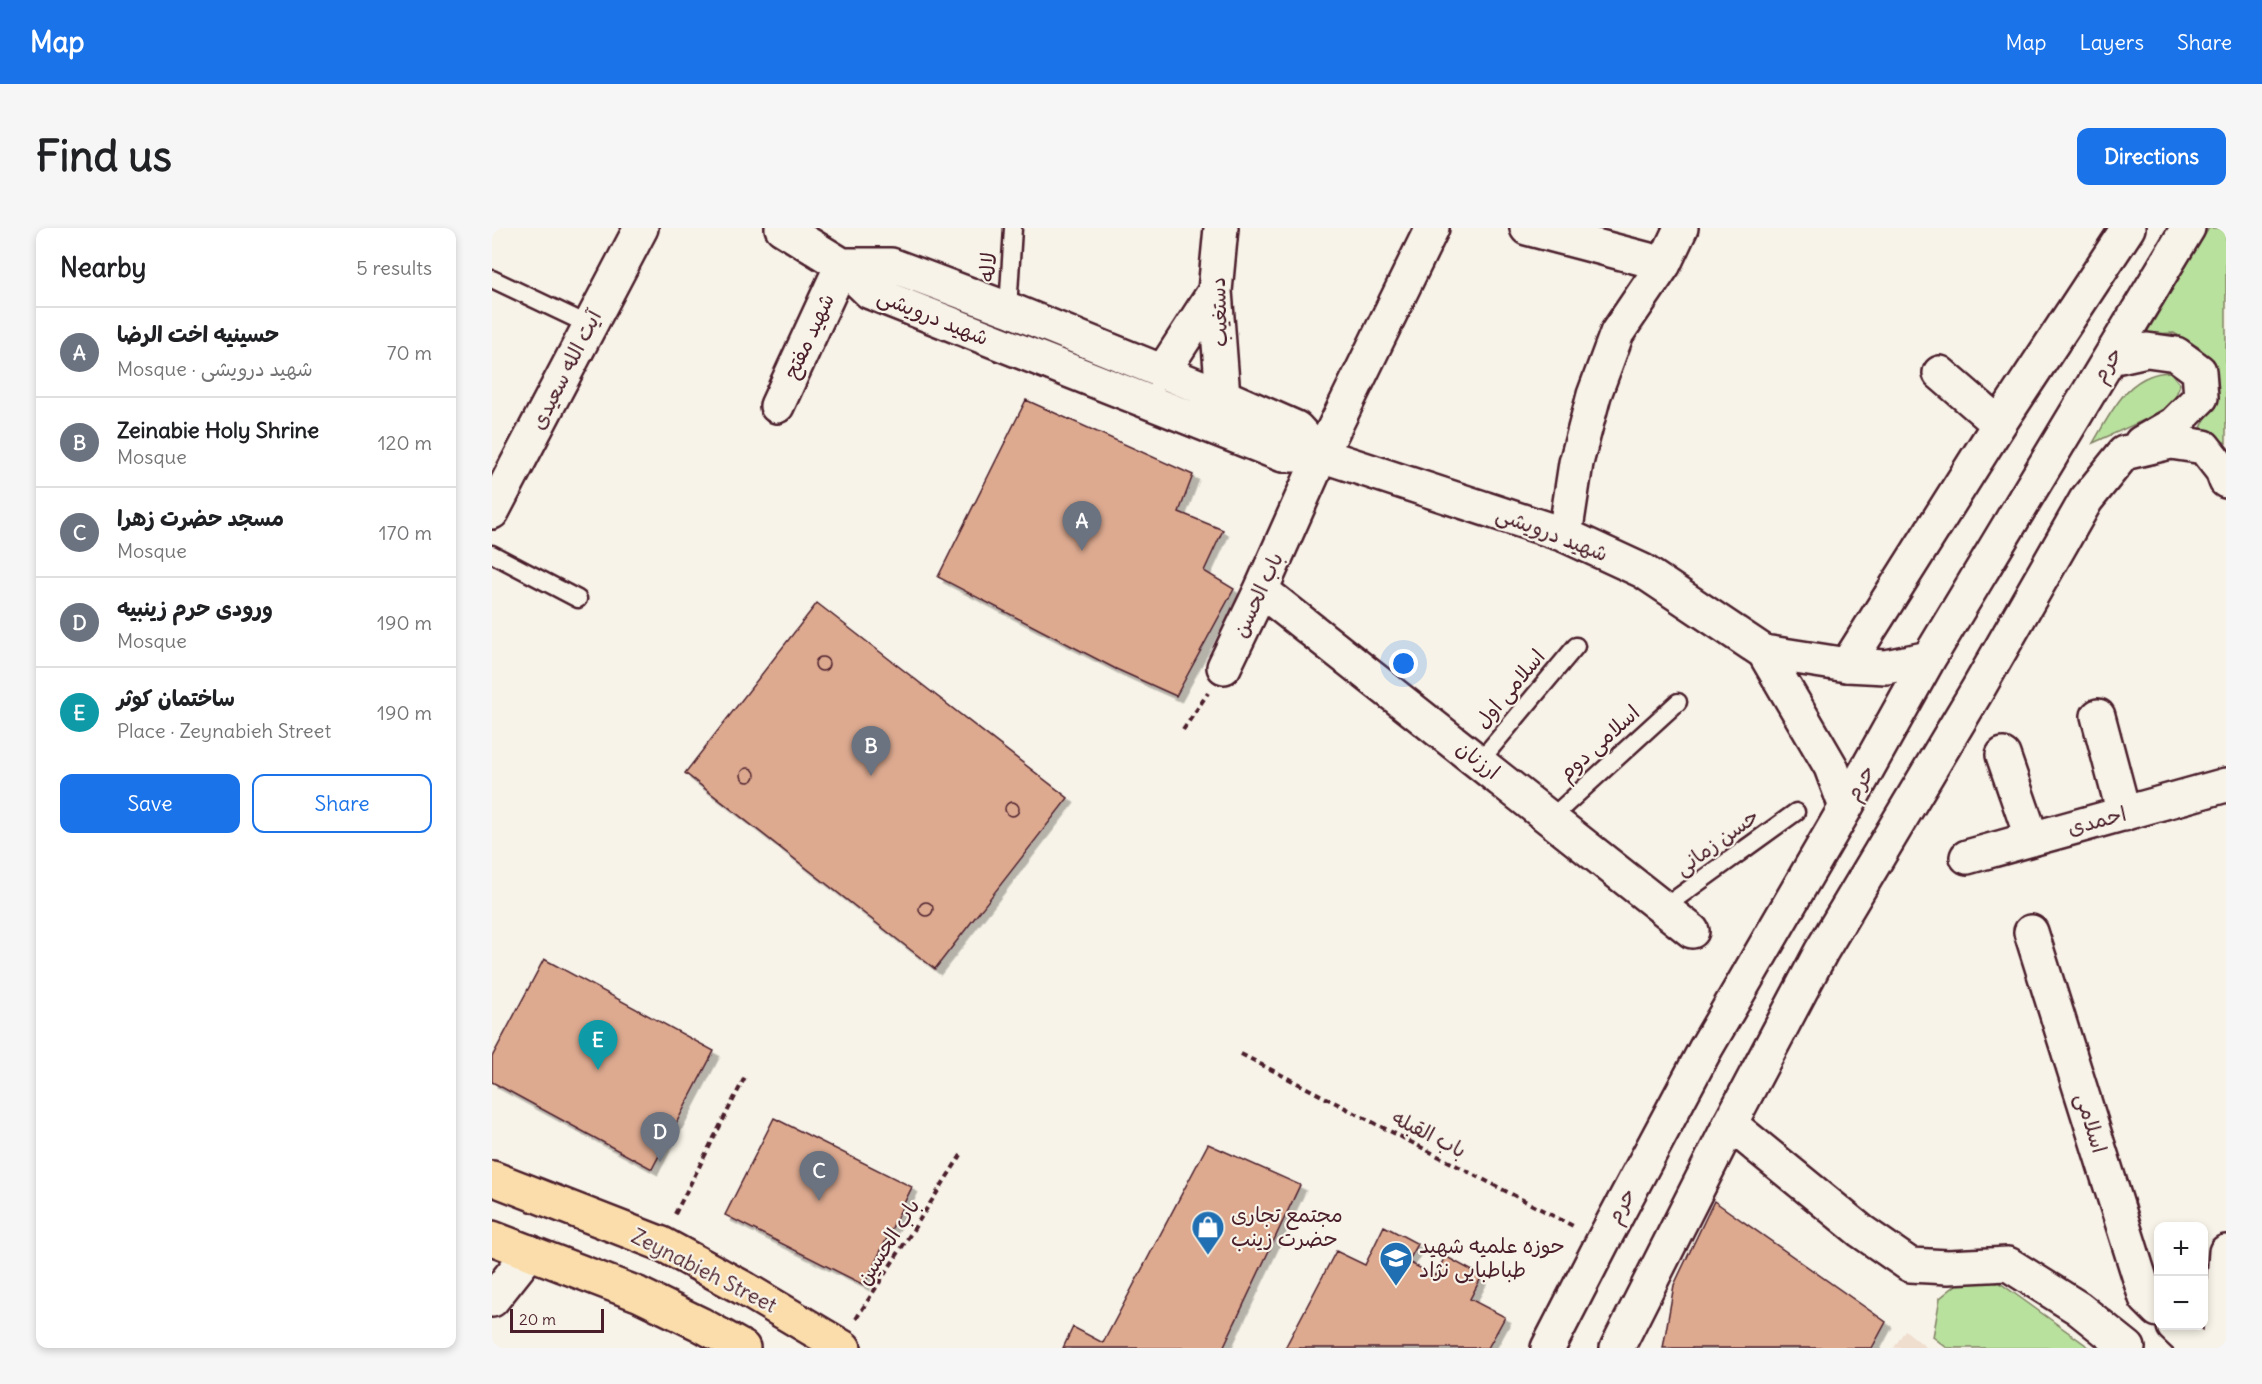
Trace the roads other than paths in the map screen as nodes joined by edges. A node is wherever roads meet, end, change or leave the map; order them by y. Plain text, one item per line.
1 (641, 228) edge
2 (782, 228) edge
3 (1013, 228) edge
4 (1221, 228) edge
5 (1432, 228) edge
6 (1527, 228) edge
7 (1681, 228) edge
8 (2128, 228) edge
9 (2188, 228) edge
10 (1664, 264) junction
11 (842, 265) junction
12 (492, 279) edge
13 (1215, 291) junction
14 (1008, 309) junction
15 (589, 325) junction
16 (2111, 358) junction
17 (1162, 373) junction
18 (1940, 373) dead end
19 (1223, 396) junction
20 (777, 406) dead end
21 (1999, 424) junction
22 (2124, 453) junction
23 (1321, 455) junction
24 (2226, 481) edge
25 (492, 513) edge
26 (1565, 535) junction
27 (492, 554) edge
28 (1261, 591) junction
29 (578, 599) dead end
30 (1576, 646) dead end
31 (1764, 652) junction
32 (1929, 658) junction
33 (1847, 665) junction
34 (1224, 667) road end
35 (1678, 702) dead end
36 (2098, 716) dead end
37 (2003, 755) dead end
38 (1480, 761) junction
39 (2226, 785) edge
40 (1846, 807) junction
41 (1796, 812) dead end
42 (2124, 814) junction
43 (1551, 818) junction
44 (2032, 839) junction
45 (1967, 857) dead end
46 (1663, 908) junction
47 (1692, 931) dead end
48 (2031, 932) dead end
49 (1730, 1124) junction
50 (492, 1178) edge
51 (492, 1238) edge
52 (530, 1252) junction
53 (2226, 1252) edge
54 (492, 1300) edge
55 (2154, 1306) edge
56 (2178, 1330) edge
57 (842, 1346) edge
58 (743, 1348) edge
59 (1548, 1348) edge
60 (1617, 1348) edge
61 (2128, 1348) edge
62 (2197, 1348) edge
63 (2219, 1348) edge

1 - 15 street, آیت الله سعیدی
2 - 11 street
3 - 14 lane, لاله
4 - 13 street, دستغیب
5 - 23 street, باب الحسن
6 - 10 street
7 - 10 street
8 - 21 street
9 - 16 street, حرم
10 - 26 street
11 - 14 street, شهید درویشی
11 - 20 street, شهید مفتح
11 - 23 street, شهید درویشی
12 - 15 lane
13 - 17 street
13 - 19 street, دستغیب
14 - 17 street, شهید درویشی
15 - 25 street, آیت الله سعیدی
16 - 22 street
16 - 32 street, حرم
17 - 19 street, شهید درویشی
18 - 21 street
19 - 23 street, شهید درویشی
21 - 33 street
22 - 24 street
22 - 49 street
23 - 26 street, شهید درویشی
23 - 28 street, باب الحسن
26 - 31 street, شهید درویشی
27 - 29 lane
28 - 34 street, باب الحسن
28 - 38 street, ارزنان
30 - 38 lane, اسلامی اول
31 - 33 street, شهید درویشی
31 - 40 street, شهید درویشی
32 - 33 street, شهید درویشی
32 - 40 street, حرم
35 - 43 lane, اسلامی دوم
36 - 42 street
37 - 44 street
38 - 43 street, ارزنان
39 - 42 street, احمدی
40 - 59 street, حرم
41 - 46 lane, حسن زمانی
42 - 44 street, احمدی
43 - 46 street, ارزنان
44 - 45 street, احمدی
46 - 47 street, ارزنان
48 - 55 street, اسلامی
49 - 60 street
49 - 61 street
50 - 57 main road, Zeynabieh Street
51 - 52 main road
52 - 54 street
52 - 58 main road
53 - 63 street
56 - 62 street

